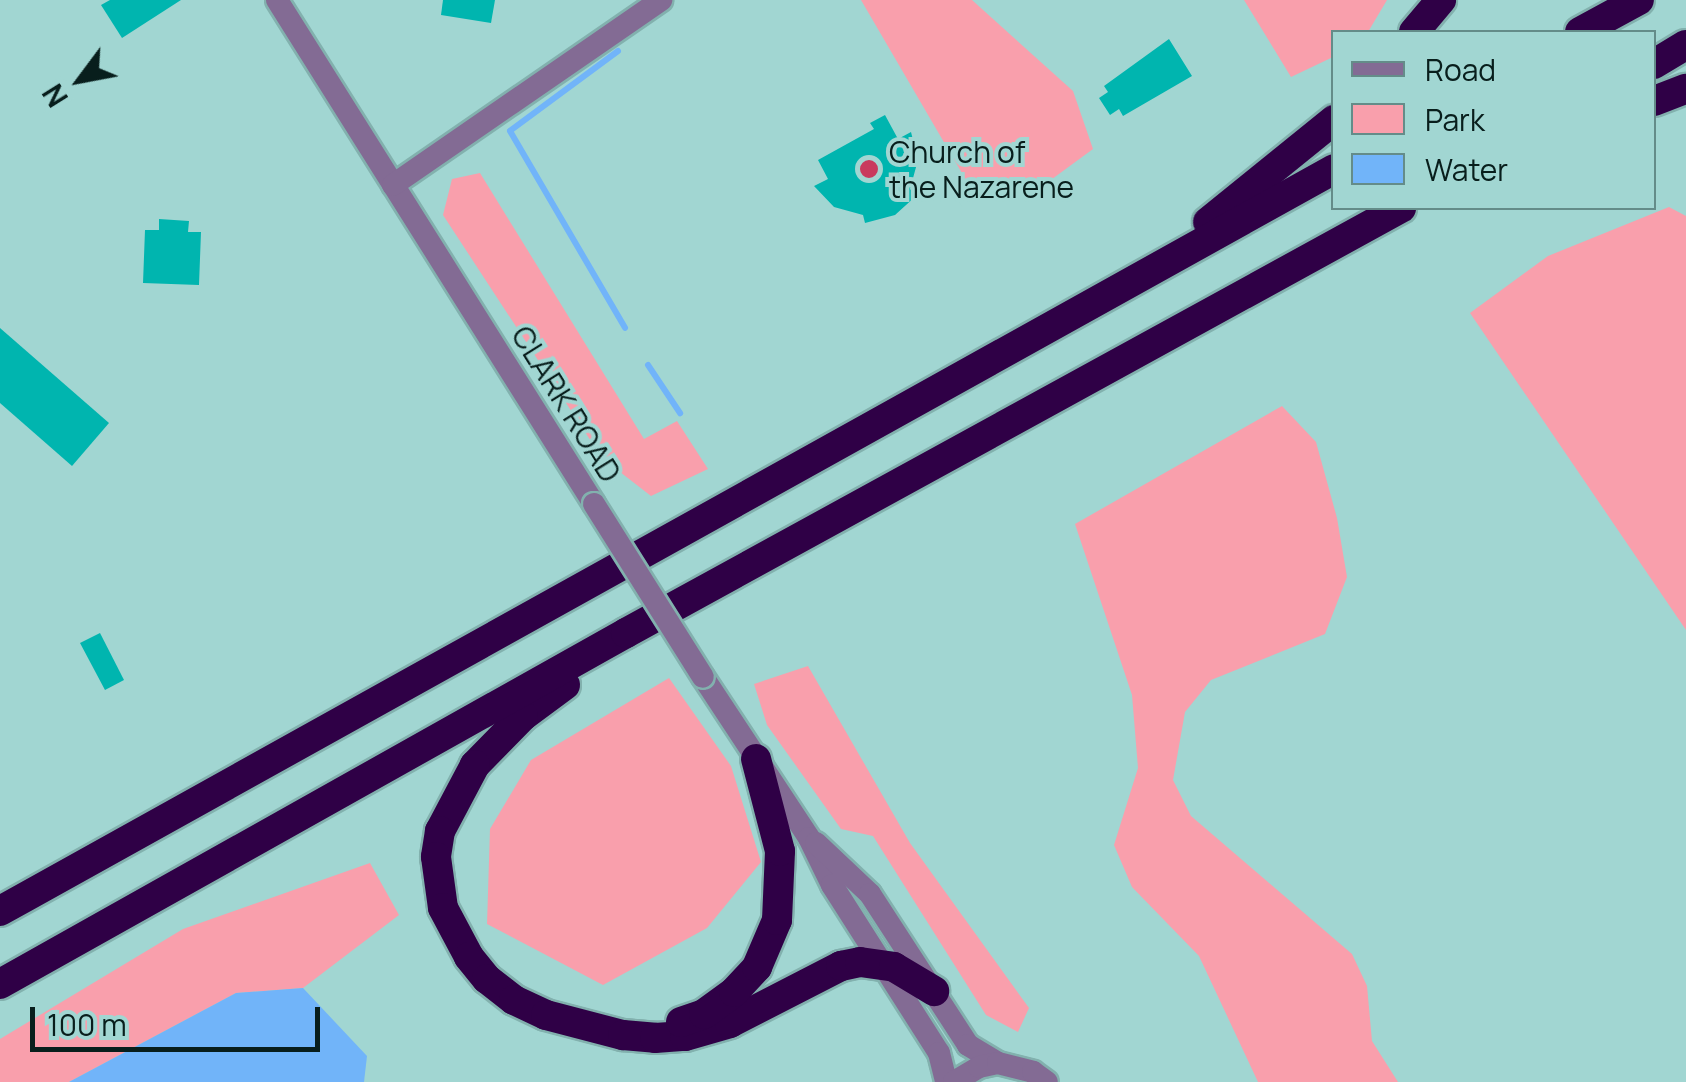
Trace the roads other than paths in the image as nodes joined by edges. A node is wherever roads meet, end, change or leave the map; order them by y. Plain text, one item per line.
1 (276, 0) edge
2 (661, 0) edge
3 (1441, 0) edge
4 (1639, 0) edge
5 (1416, 30) edge
6 (1584, 30) edge
7 (1686, 45) edge
8 (1656, 63) edge
9 (1686, 90) edge
10 (1656, 100) edge
11 (1331, 122) edge
12 (1331, 171) edge
13 (392, 185) junction
14 (1396, 210) edge
15 (1128, 283) junction
16 (626, 632) junction
17 (756, 759) junction
18 (809, 838) junction
19 (0, 911) edge
20 (882, 963) junction
21 (0, 984) edge
22 (934, 991) junction
23 (623, 1035) junction
24 (998, 1063) junction
25 (946, 1082) edge
26 (954, 1082) edge
27 (1047, 1082) edge

1 - 13 street, CLARK ROAD
2 - 13 street
3 - 5 highway
4 - 6 highway
7 - 8 highway
9 - 10 highway
11 - 15 highway
12 - 15 highway
13 - 17 street, CLARK ROAD, bridge
14 - 16 highway
15 - 19 highway
16 - 21 highway
16 - 23 highway
17 - 18 street, CLARK ROAD
17 - 23 highway
18 - 20 street, CLARK ROAD
18 - 22 street, CLARK ROAD
20 - 22 highway
20 - 23 highway
20 - 25 street, CLARK ROAD
22 - 24 street, CLARK ROAD
24 - 26 street
24 - 27 street, CLARK ROAD

